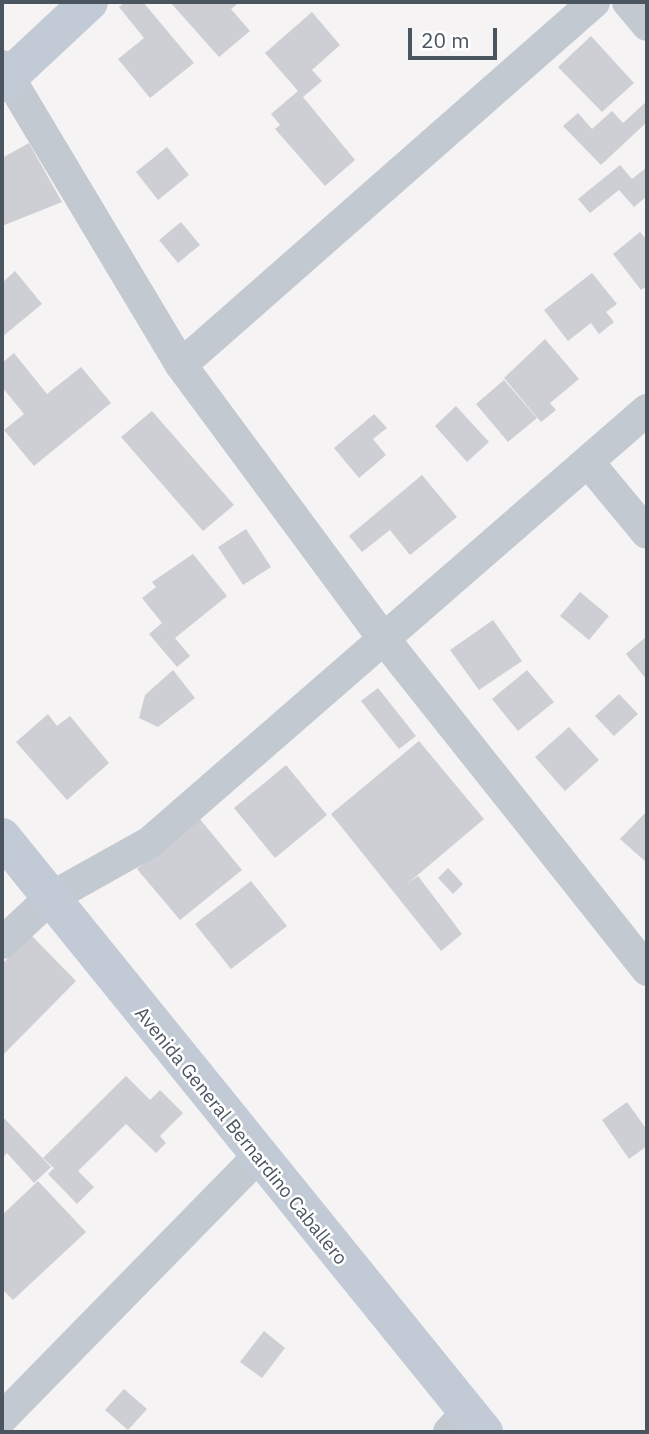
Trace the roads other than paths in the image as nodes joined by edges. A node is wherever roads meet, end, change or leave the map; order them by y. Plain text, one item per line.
1 (89, 2) edge
2 (594, 2) edge
3 (628, 2) edge
4 (647, 25) edge
5 (4, 75) edge
6 (181, 365) junction
7 (647, 410) edge
8 (588, 462) junction
9 (647, 533) edge
10 (384, 639) junction
11 (2, 836) edge
12 (50, 898) junction
13 (2, 943) edge
14 (647, 971) edge
15 (257, 1158) junction
16 (2, 1418) edge
17 (467, 1426) edge

1 - 5 main road
2 - 6 street
3 - 4 street
5 - 6 street
6 - 10 street
7 - 8 street
8 - 9 street
8 - 10 street
10 - 12 street
10 - 14 street
11 - 12 main road, Avenida General Bernardino Caballero
12 - 13 street
12 - 15 main road, Avenida General Bernardino Caballero
15 - 16 street
15 - 17 main road, Avenida General Bernardino Caballero

